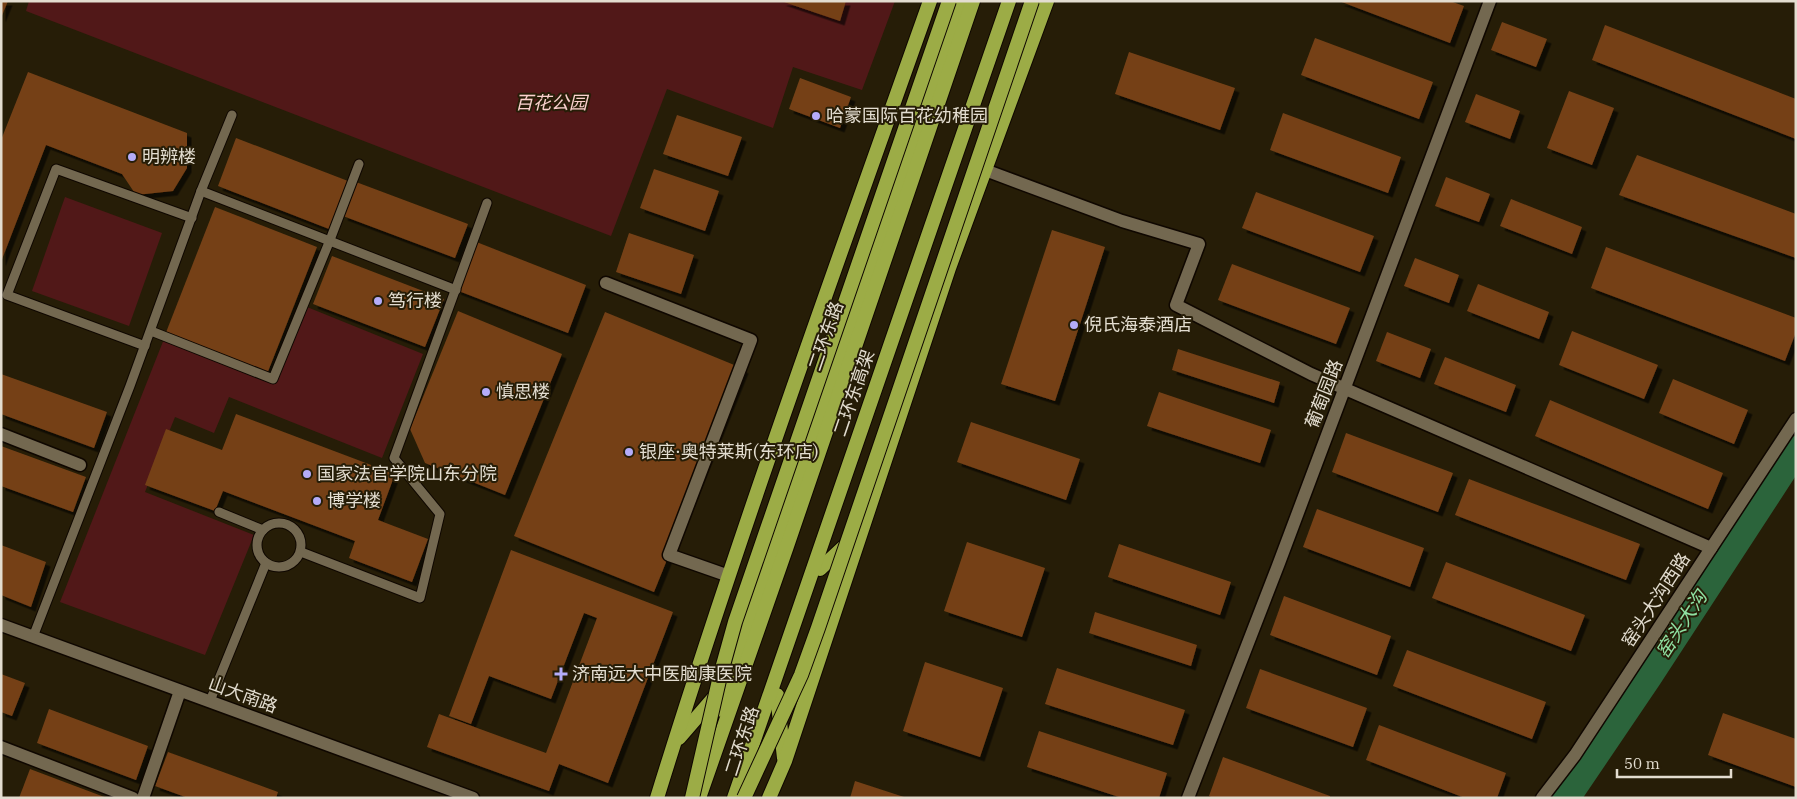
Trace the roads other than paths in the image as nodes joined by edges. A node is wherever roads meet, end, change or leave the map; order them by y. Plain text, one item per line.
1 (930, 1) edge
2 (950, 1) edge
3 (960, 1) edge
4 (973, 1) edge
5 (1009, 1) edge
6 (1017, 1) edge
7 (1032, 1) edge
8 (1047, 1) edge
9 (1490, 1) edge
10 (232, 115) dead end
11 (360, 164) dead end
12 (985, 170) junction
13 (202, 192) junction
14 (487, 203) dead end
15 (192, 218) junction
16 (330, 240) junction
17 (606, 283) dead end
18 (456, 290) junction
19 (151, 330) junction
20 (145, 346) junction
21 (1344, 388) junction
22 (1796, 419) edge
23 (1, 434) edge
24 (80, 465) dead end
25 (219, 512) dead end
26 (862, 529) junction
27 (263, 530) junction
28 (1711, 548) junction
29 (300, 552) junction
30 (266, 563) junction
31 (820, 569) junction
32 (729, 576) junction
33 (1, 625) edge
34 (32, 636) junction
35 (696, 676) junction
36 (727, 682) junction
37 (180, 691) junction
38 (777, 695) junction
39 (210, 701) junction
40 (700, 713) junction
41 (705, 741) junction
42 (674, 743) junction
43 (1, 747) edge
44 (785, 761) junction
45 (133, 798) edge
46 (143, 798) edge
47 (473, 798) edge
48 (657, 798) edge
49 (687, 798) edge
50 (692, 798) edge
51 (699, 798) edge
52 (734, 798) edge
53 (745, 798) edge
54 (769, 798) edge
55 (1188, 798) edge
56 (1542, 798) edge

1 - 32 highway, 二环东路
2 - 50 highway, bridge
3 - 36 highway, 二环东路
4 - 51 highway, 二环东高架
5 - 52 highway, 二环东高架
6 - 31 highway, 二环东路
7 - 53 highway, bridge
8 - 12 highway, 二环东路
9 - 21 street, 葡萄园路
10 - 13 lane
11 - 16 lane
12 - 21 street
12 - 26 highway, 二环东路
13 - 15 lane
13 - 16 lane
14 - 18 lane
15 - 19 lane
15 - 20 lane
16 - 18 lane
16 - 19 lane
17 - 32 street
18 - 29 lane
19 - 20 lane
20 - 34 lane
21 - 28 street
21 - 55 street, 葡萄园路
22 - 28 street, 窑头大沟西路
23 - 24 street
25 - 27 lane
26 - 31 highway, 二环东路
26 - 44 highway, 二环东路
27 - 29 lane
27 - 30 lane
28 - 56 street, 窑头大沟西路
29 - 30 lane
30 - 39 lane
31 - 38 highway, 二环东路
32 - 35 highway, 二环东路
33 - 34 street, 山大南路
34 - 37 street, 山大南路
35 - 40 highway, 二环东路
35 - 42 highway, 二环东路
36 - 40 highway, 二环东路
36 - 41 highway, 二环东路
37 - 39 street, 山大南路
37 - 46 street
38 - 44 highway, 二环东路
38 - 53 highway, 二环东路
39 - 47 street, 山大南路
40 - 41 highway, 二环东路
40 - 42 highway, 二环东路
41 - 49 highway, 二环东路
42 - 48 highway, 二环东路
43 - 45 street
44 - 54 highway, 二环东路

